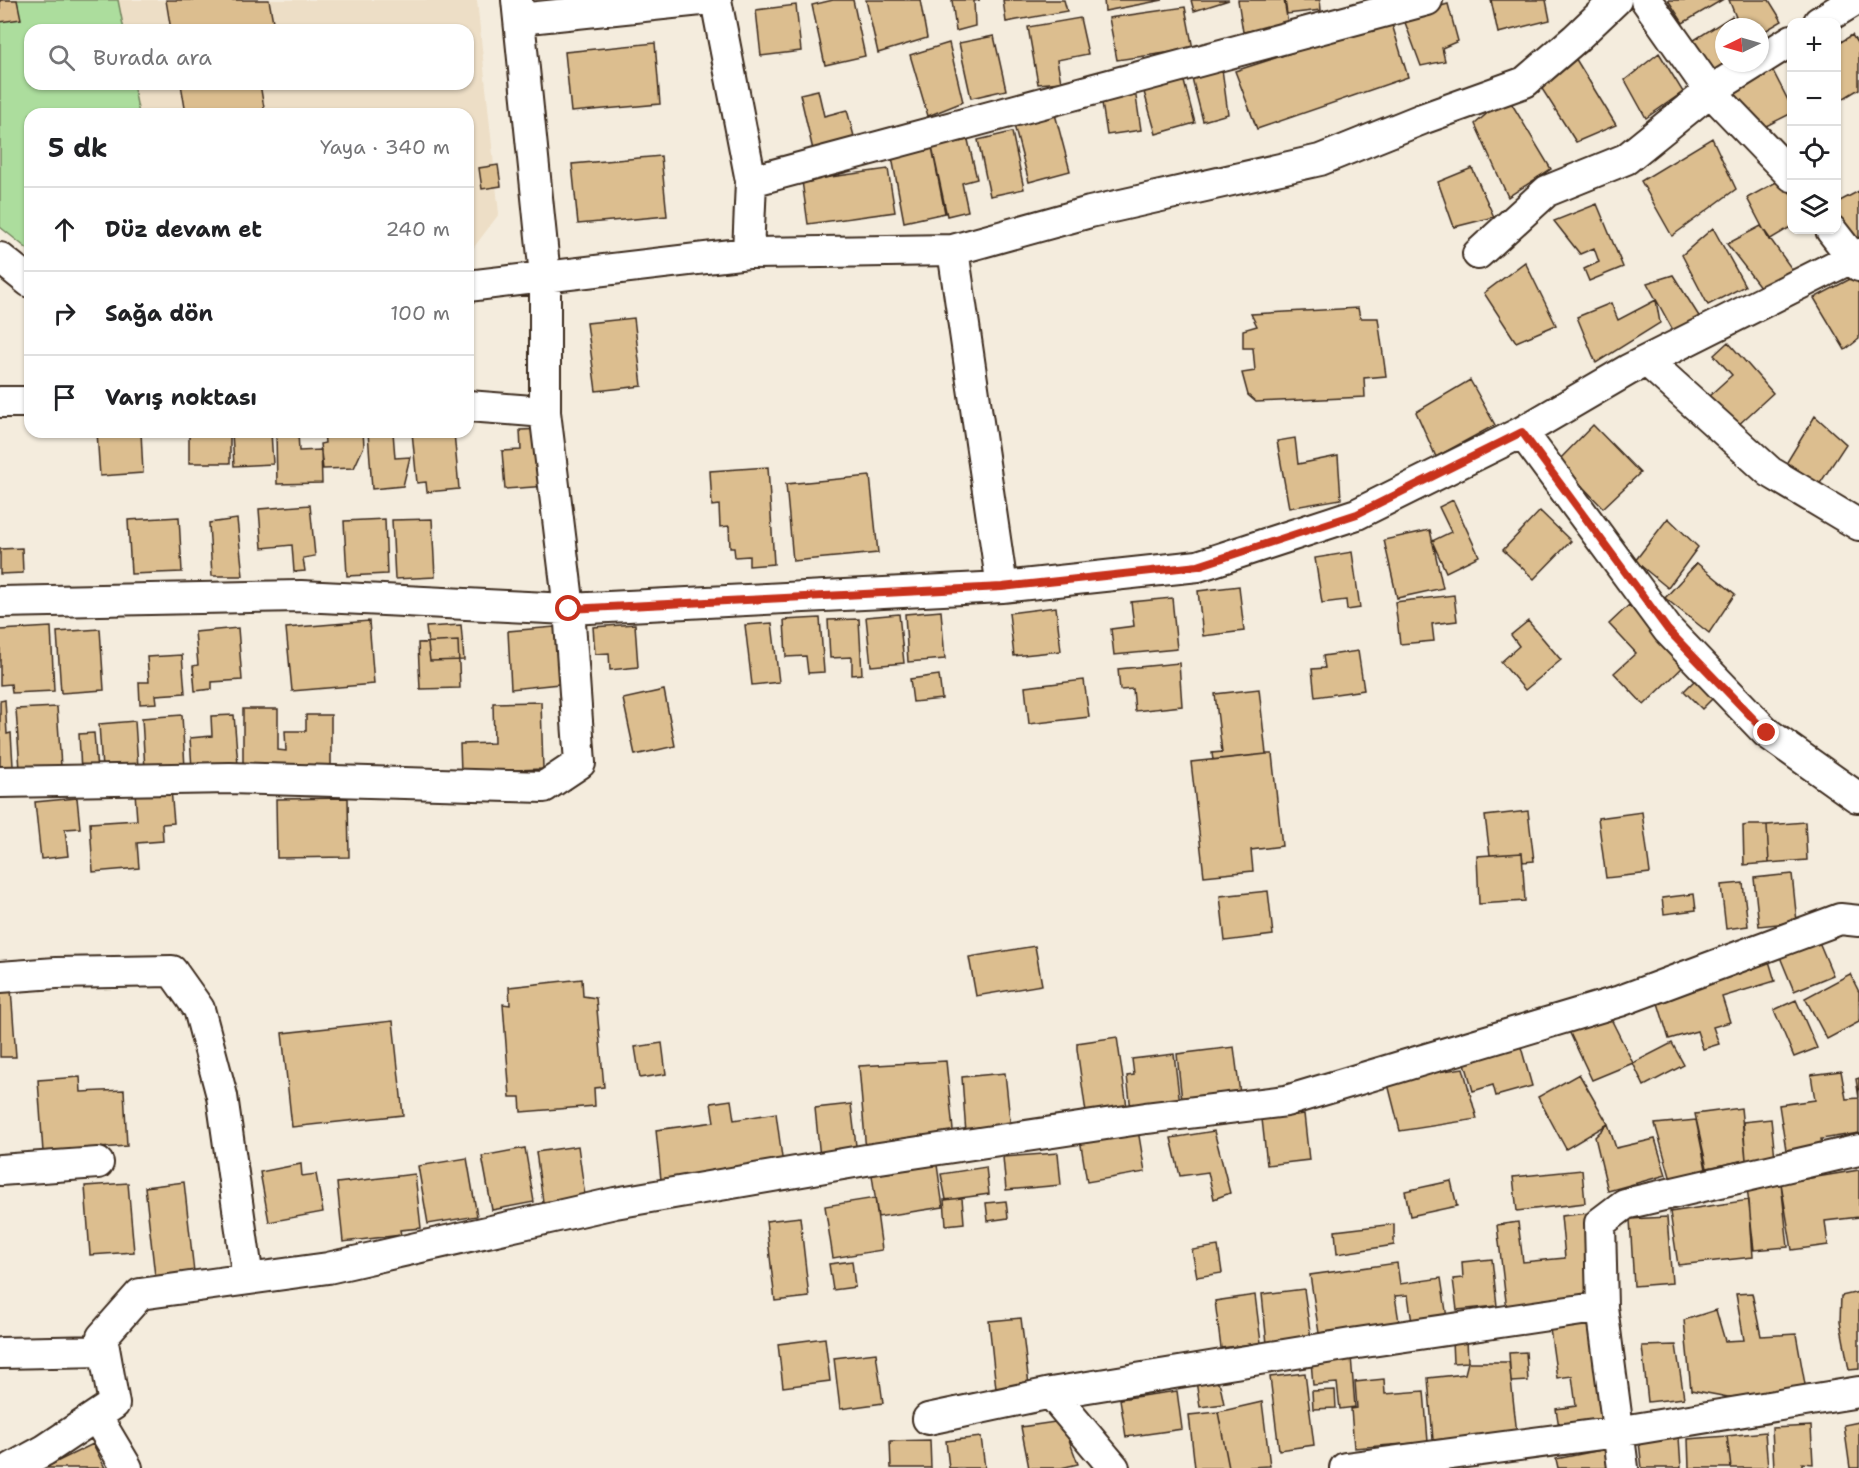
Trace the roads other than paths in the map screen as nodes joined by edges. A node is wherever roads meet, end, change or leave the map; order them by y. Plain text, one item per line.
1 (701, 0) edge
2 (716, 0) edge
3 (1427, 0) edge
4 (1616, 0) edge
5 (1647, 0) edge
6 (1855, 0) edge
7 (671, 2) edge
8 (518, 9) edge
9 (1826, 18) edge
10 (1787, 43) edge
11 (1769, 54) edge
12 (1741, 72) edge
13 (1710, 91) junction
14 (1787, 172) edge
15 (751, 181) junction
16 (1834, 234) edge
17 (953, 250) junction
18 (748, 253) junction
19 (1478, 254) dead end
20 (0, 258) edge
21 (1856, 260) edge
22 (545, 276) junction
23 (24, 277) edge
24 (474, 285) edge
25 (1647, 360) junction
26 (0, 402) edge
27 (24, 402) edge
28 (474, 406) edge
29 (545, 412) junction
30 (1522, 432) junction
31 (1859, 525) edge
32 (1002, 587) junction
33 (0, 603) edge
34 (569, 609) junction
35 (0, 782) edge
36 (1858, 800) edge
37 (1859, 921) edge
38 (0, 977) edge
39 (1859, 1150) edge
40 (99, 1163) dead end
41 (0, 1170) edge
42 (248, 1279) junction
43 (1602, 1307) junction
44 (105, 1351) junction
45 (0, 1353) edge
46 (1859, 1392) edge
47 (1051, 1393) junction
48 (96, 1416) junction
49 (927, 1419) dead end
50 (1617, 1432) junction
51 (12, 1468) edge
52 (127, 1468) edge
53 (1114, 1468) edge
54 (1345, 1468) edge
55 (1623, 1468) edge

1 - 7 street
2 - 15 street
3 - 15 street
4 - 17 street
5 - 13 street
6 - 9 street
7 - 8 street
8 - 22 street
10 - 11 street
12 - 13 street
13 - 14 street
13 - 19 street
15 - 18 street
16 - 21 street
17 - 18 street
17 - 32 street
18 - 22 street
20 - 23 street
21 - 25 street
22 - 24 street
22 - 29 street
25 - 30 street
25 - 31 street
26 - 27 street
28 - 29 street
29 - 34 street
30 - 32 street
30 - 36 street
32 - 34 street
33 - 34 street
34 - 35 street
37 - 42 street
38 - 42 street
39 - 43 street
40 - 41 street
42 - 44 street
43 - 47 street
43 - 50 street
44 - 45 street
44 - 48 street
46 - 50 street
47 - 49 street
47 - 53 street
48 - 51 street
48 - 52 street
50 - 54 street
50 - 55 street

